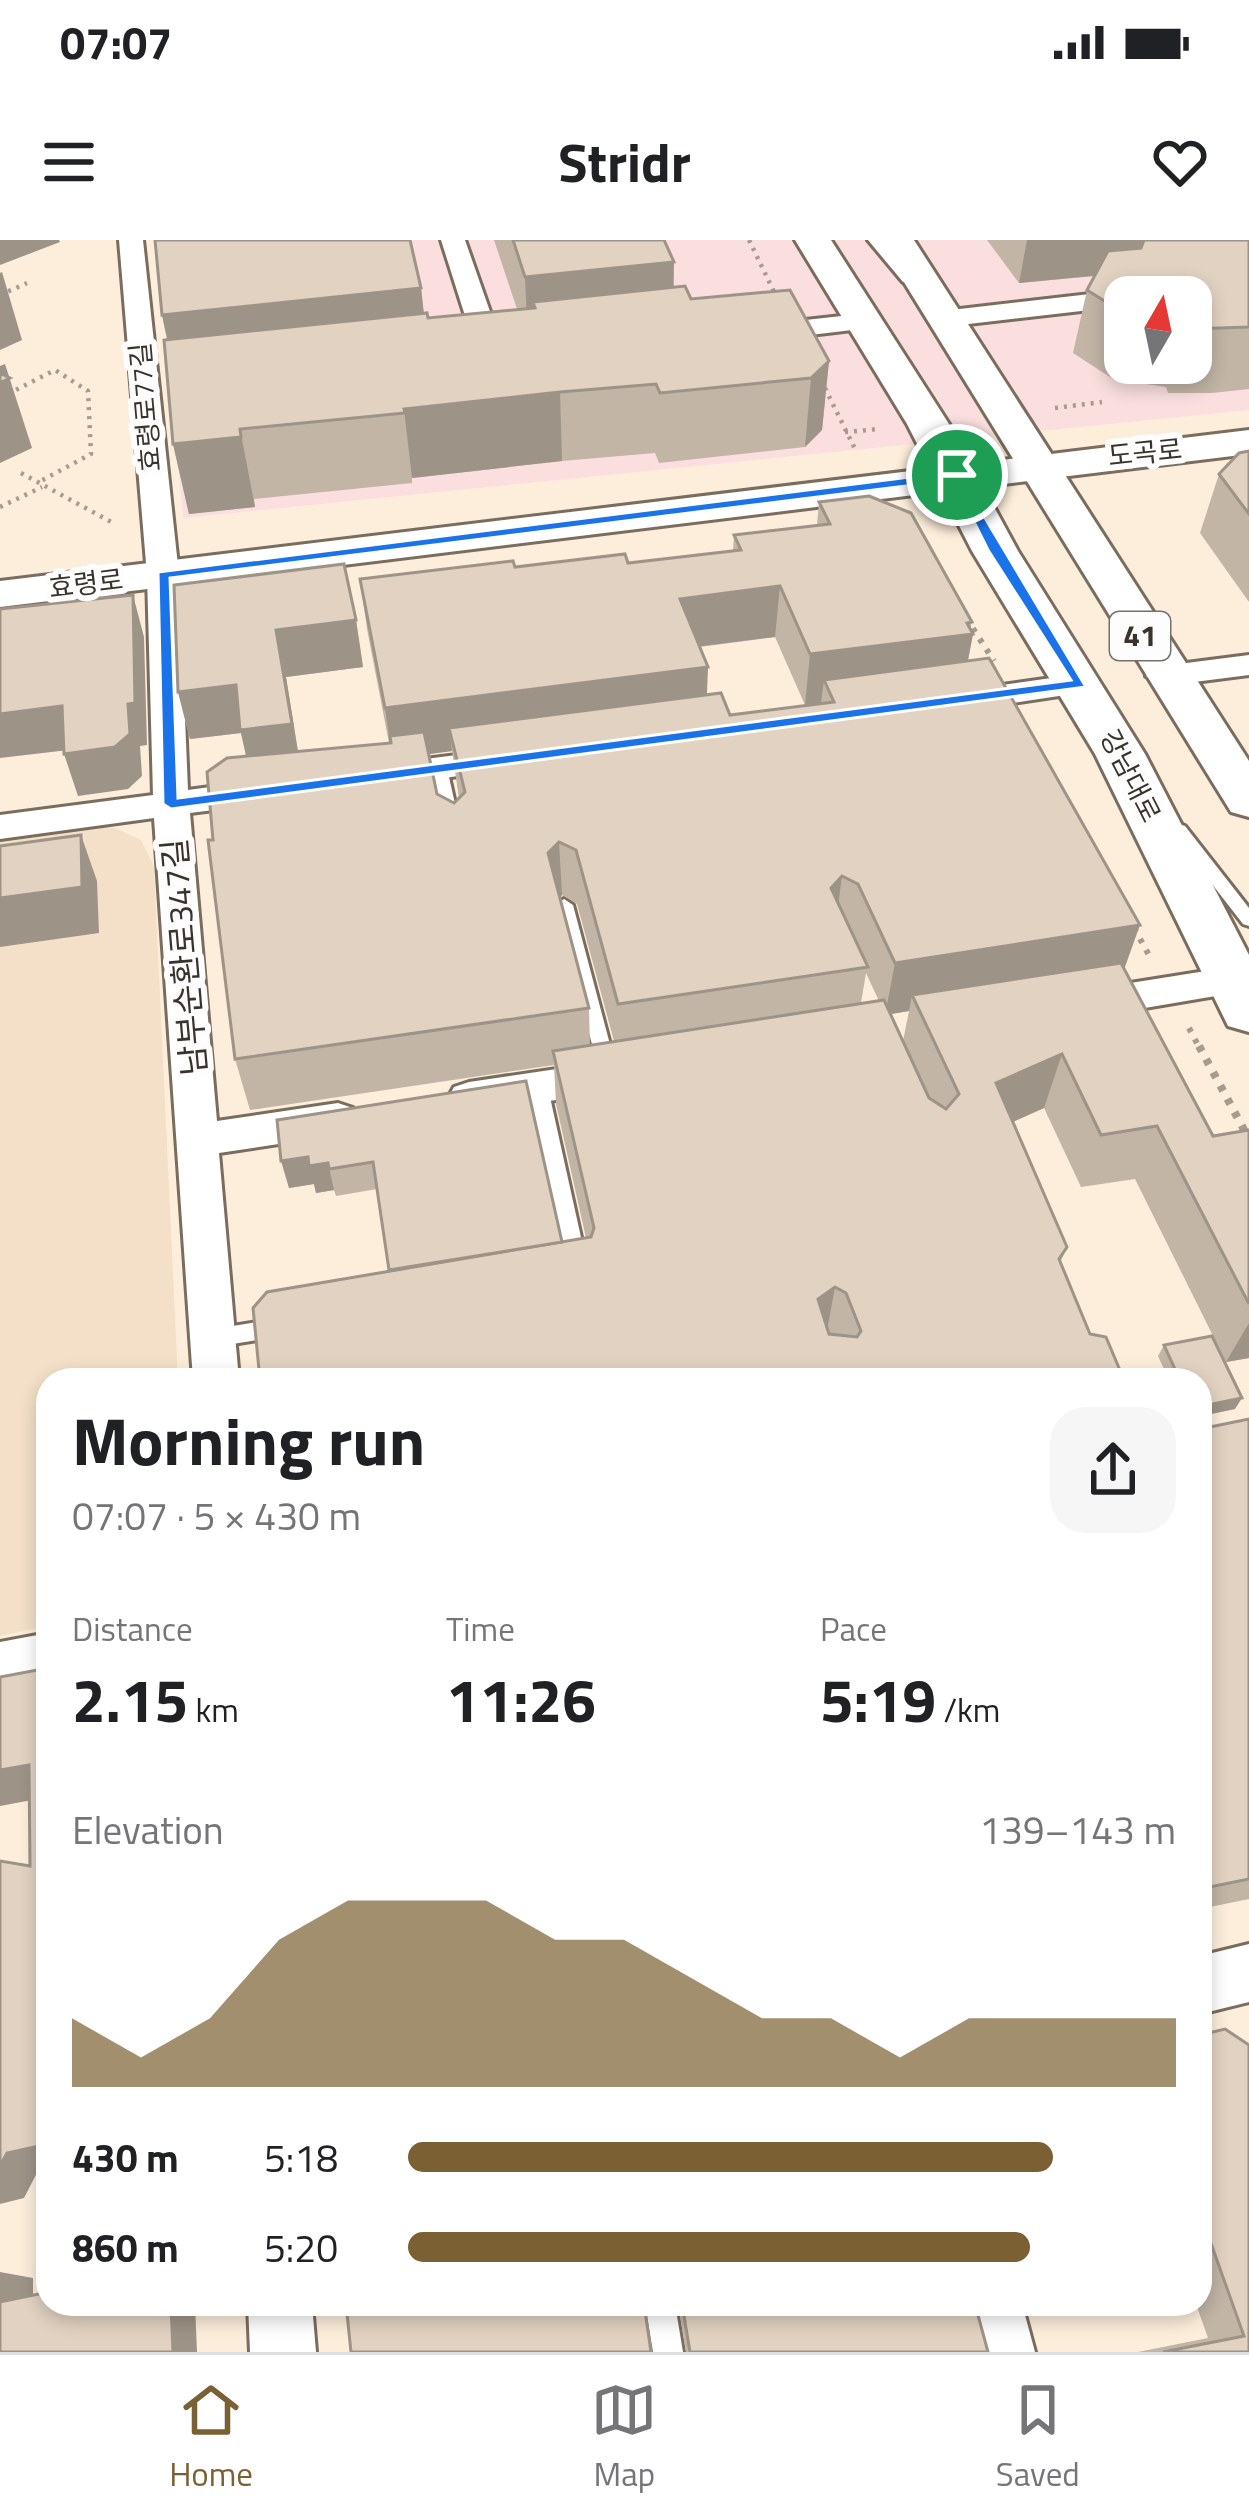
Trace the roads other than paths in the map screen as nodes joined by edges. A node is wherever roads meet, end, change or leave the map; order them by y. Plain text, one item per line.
1 (131, 240) edge
2 (453, 240) edge
3 (813, 240) edge
4 (874, 240) edge
5 (896, 240) edge
6 (1104, 300) edge
7 (951, 318) junction
8 (860, 322) junction
9 (724, 337) edge
10 (493, 360) edge
11 (976, 363) junction
12 (1249, 442) edge
13 (1042, 465) junction
14 (957, 475) junction
15 (163, 574) junction
16 (0, 594) edge
17 (1249, 665) edge
18 (1163, 676) junction
19 (1081, 684) junction
20 (924, 706) edge
21 (554, 753) edge
22 (1120, 754) junction
23 (439, 768) junction
24 (1249, 800) edge
25 (171, 804) junction
26 (0, 827) edge
27 (457, 848) edge
28 (564, 904) edge
29 (1249, 920) edge
30 (1240, 996) edge
31 (1036, 1011) edge
32 (654, 1069) edge
33 (609, 1077) junction
34 (538, 1088) junction
35 (425, 1105) edge
36 (380, 1112) edge
37 (199, 1141) junction
38 (569, 1281) edge
39 (305, 1324) edge
40 (214, 1338) junction
41 (215, 1368) edge
42 (36, 1660) edge
43 (0, 1666) edge
44 (281, 2316) edge
45 (661, 2316) edge
46 (993, 2316) edge
47 (283, 2352) edge
48 (668, 2352) edge
49 (1002, 2352) edge

1 - 15 street, 효령로77길
2 - 10 street
3 - 8 main road, 강남대로 / 41
4 - 11 lane
5 - 7 main road, 41
6 - 7 street
7 - 11 main road, 41
8 - 9 street
8 - 14 main road, 강남대로 / 41
11 - 13 main road, 41
12 - 13 main road, 도곡로
13 - 14 main road, 도곡로
13 - 18 main road, 41
14 - 15 main road, 효령로
14 - 19 main road, 강남대로 / 41
15 - 16 main road, 효령로
15 - 25 street, 남부순환로347길
17 - 18 street
18 - 24 main road, 41
19 - 20 street
19 - 22 main road, 강남대로 / 41
21 - 23 street
22 - 29 lane
22 - 30 main road, 강남대로 / 41
23 - 25 street
23 - 27 lane
25 - 26 street
25 - 37 street, 남부순환로347길
28 - 33 lane
30 - 31 street
32 - 33 street
33 - 34 street
34 - 35 street
34 - 38 lane
36 - 37 street
37 - 40 street, 남부순환로347길
39 - 40 lane
40 - 41 street, 남부순환로347길
42 - 43 street
44 - 47 street
45 - 48 lane
46 - 49 street

